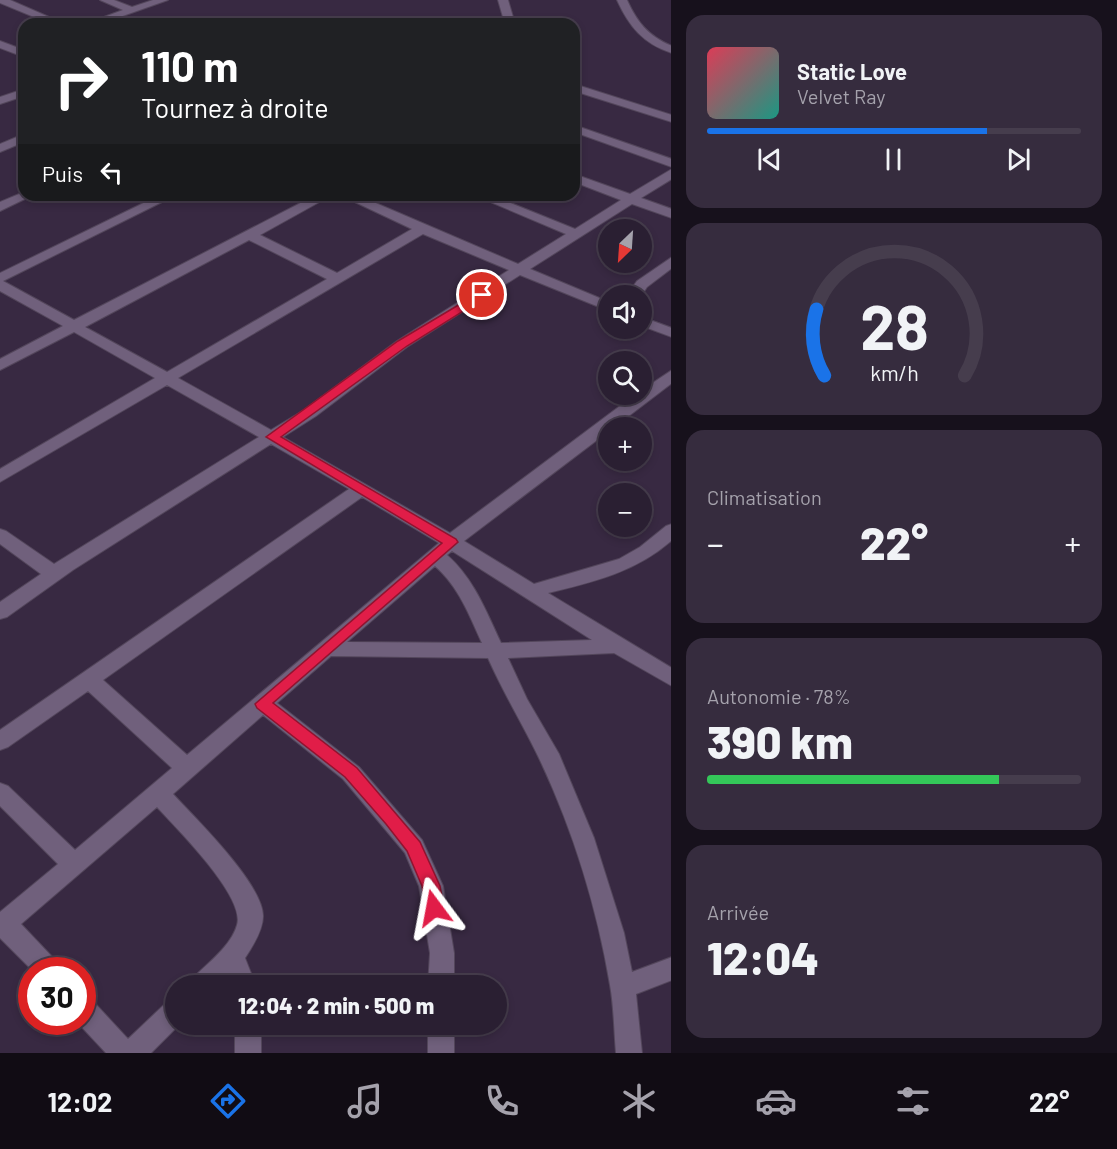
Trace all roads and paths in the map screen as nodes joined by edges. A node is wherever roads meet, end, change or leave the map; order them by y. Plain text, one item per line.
1 (2, 0) edge
2 (105, 0) edge
3 (163, 0) edge
4 (503, 0) edge
5 (622, 0) edge
6 (132, 10) junction
7 (46, 18) edge
8 (108, 18) edge
9 (508, 18) edge
10 (0, 44) edge
11 (18, 49) edge
12 (671, 50) edge
13 (580, 89) edge
14 (18, 94) edge
15 (0, 101) edge
16 (671, 119) edge
17 (580, 130) edge
18 (18, 140) edge
19 (0, 148) edge
20 (671, 163) edge
21 (671, 174) edge
22 (580, 180) edge
23 (18, 199) edge
24 (631, 200) junction
25 (158, 201) edge
26 (314, 201) edge
27 (359, 201) edge
28 (495, 201) edge
29 (0, 207) edge
30 (671, 214) edge
31 (422, 229) junction
32 (574, 233) junction
33 (249, 235) junction
34 (671, 262) edge
35 (521, 270) junction
36 (0, 278) edge
37 (339, 279) junction
38 (0, 285) edge
39 (641, 285) edge
40 (598, 302) edge
41 (652, 325) edge
42 (74, 327) junction
43 (671, 333) edge
44 (0, 365) edge
45 (671, 376) edge
46 (168, 379) junction
47 (273, 437) junction
48 (0, 476) edge
49 (360, 490) junction
50 (671, 531) edge
51 (0, 535) edge
52 (443, 549) junction
53 (54, 574) junction
54 (530, 592) junction
55 (0, 612) edge
56 (615, 646) junction
57 (326, 649) junction
58 (496, 651) junction
59 (671, 677) edge
60 (88, 679) junction
61 (262, 704) junction
62 (0, 741) edge
63 (187, 768) junction
64 (0, 792) edge
65 (158, 793) junction
66 (74, 865) junction
67 (2, 925) edge
68 (231, 955) junction
69 (35, 957) edge
70 (671, 968) edge
71 (212, 975) edge
72 (239, 975) edge
73 (441, 975) edge
74 (623, 987) junction
75 (165, 1022) edge
76 (96, 1023) edge
77 (248, 1035) edge
78 (441, 1035) edge
79 (124, 1053) edge
80 (132, 1053) edge
81 (248, 1053) edge
82 (441, 1053) edge
83 (629, 1053) edge

1 - 7 street
2 - 6 street
3 - 6 street
4 - 9 street
5 - 12 street
6 - 8 street
10 - 11 street
13 - 16 street
14 - 15 street
17 - 20 street
18 - 19 street
21 - 24 street
22 - 24 street
23 - 29 street
24 - 30 street
24 - 32 street
25 - 36 street
26 - 33 street
27 - 31 street
28 - 32 street
31 - 35 street
31 - 37 street
32 - 35 street
33 - 37 street
33 - 42 street
34 - 39 street
35 - 40 street
35 - 47 street
37 - 46 street
38 - 42 street
41 - 43 street
42 - 44 street
42 - 46 street
45 - 52 street
46 - 47 street
46 - 48 street
47 - 49 street
47 - 53 street
49 - 52 street
49 - 60 street
50 - 54 street
51 - 53 street
52 - 54 street
52 - 57 street
52 - 58 street
53 - 55 street
54 - 56 street
56 - 58 street
56 - 59 street
57 - 58 street
57 - 61 street
58 - 74 street
60 - 62 street
60 - 63 street
61 - 63 street
61 - 73 street
63 - 65 street
64 - 66 street
65 - 66 street
65 - 68 street
66 - 67 street
67 - 69 street
68 - 71 street
68 - 72 street
70 - 74 street
74 - 83 street
75 - 80 street
76 - 79 street
77 - 81 street
78 - 82 street

